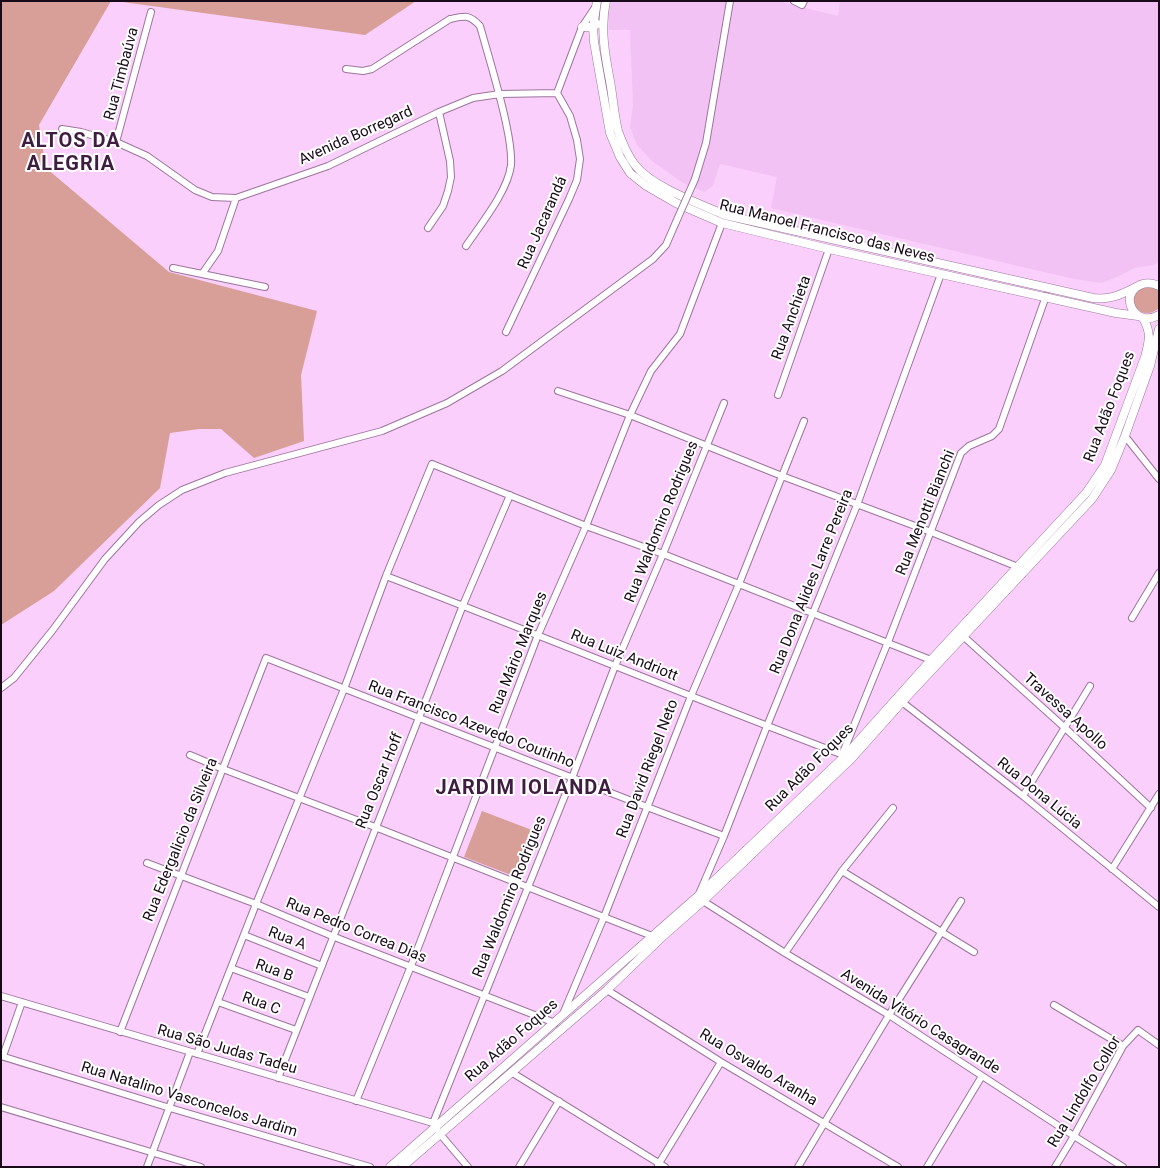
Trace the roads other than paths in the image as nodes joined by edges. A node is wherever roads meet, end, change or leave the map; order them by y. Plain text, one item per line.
1 (730, 1) edge
2 (794, 1) edge
3 (803, 3) edge
4 (601, 4) edge
5 (151, 12) dead end
6 (582, 27) junction
7 (593, 27) junction
8 (346, 69) dead end
9 (557, 93) junction
10 (500, 94) junction
11 (439, 112) junction
12 (62, 129) dead end
13 (116, 142) junction
14 (236, 198) junction
15 (722, 223) junction
16 (428, 228) dead end
17 (466, 246) dead end
18 (829, 249) junction
19 (172, 268) dead end
20 (202, 274) junction
21 (941, 274) junction
22 (1159, 280) edge
23 (1147, 283) junction
24 (1159, 286) edge
25 (266, 287) dead end
26 (1136, 287) junction
27 (1046, 296) junction
28 (1159, 315) edge
29 (1141, 317) junction
30 (1159, 329) edge
31 (506, 332) dead end
32 (558, 391) dead end
33 (778, 395) dead end
34 (724, 402) dead end
35 (630, 415) junction
36 (804, 421) dead end
37 (1125, 436) junction
38 (706, 446) junction
39 (782, 476) junction
40 (1159, 479) edge
41 (510, 495) junction
42 (857, 504) junction
43 (586, 526) junction
44 (930, 532) junction
45 (663, 554) junction
46 (1018, 567) junction
47 (1159, 573) edge
48 (386, 576) junction
49 (739, 584) junction
50 (463, 605) junction
51 (813, 614) junction
52 (1132, 618) dead end
53 (538, 635) junction
54 (963, 636) junction
55 (888, 642) junction
56 (266, 658) joint
57 (931, 660) junction
58 (615, 666) junction
59 (1090, 686) dead end
60 (1, 688) edge
61 (344, 689) junction
62 (690, 696) junction
63 (902, 702) junction
64 (419, 718) junction
65 (767, 726) junction
66 (1064, 727) junction
67 (495, 748) junction
68 (190, 755) dead end
69 (846, 756) junction
70 (223, 769) junction
71 (572, 778) junction
72 (1159, 794) edge
73 (1022, 796) junction
74 (300, 798) junction
75 (647, 807) junction
76 (893, 808) dead end
77 (1151, 808) junction
78 (375, 827) junction
79 (724, 836) junction
80 (452, 858) junction
81 (147, 863) dead end
82 (1112, 869) junction
83 (842, 871) junction
84 (180, 876) junction
85 (528, 887) junction
86 (701, 898) junction
87 (961, 901) dead end
88 (256, 904) junction
89 (1159, 907) edge
90 (604, 917) junction
91 (942, 932) junction
92 (244, 935) junction
93 (332, 936) junction
94 (652, 936) junction
95 (974, 952) dead end
96 (785, 954) junction
97 (322, 966) junction
98 (411, 966) junction
99 (231, 968) junction
100 (607, 990) junction
101 (1, 996) edge
102 (484, 996) junction
103 (309, 997) junction
104 (22, 1002) junction
105 (218, 1002) junction
106 (1054, 1005) dead end
107 (889, 1015) junction
108 (563, 1016) junction
109 (555, 1023) junction
110 (296, 1030) junction
111 (120, 1032) junction
112 (1159, 1045) edge
113 (1123, 1046) junction
114 (194, 1053) junction
115 (2, 1056) edge
116 (721, 1062) junction
117 (511, 1072) junction
118 (982, 1076) junction
119 (278, 1078) junction
120 (356, 1101) junction
121 (559, 1101) junction
122 (1, 1107) edge
123 (170, 1108) junction
124 (825, 1122) junction
125 (436, 1128) junction
126 (1074, 1136) junction
127 (153, 1152) junction
128 (660, 1166) edge
129 (147, 1167) edge
130 (201, 1167) edge
131 (370, 1167) edge
132 (390, 1167) edge
133 (402, 1167) edge
134 (468, 1167) edge
135 (519, 1167) edge
136 (798, 1167) edge
137 (898, 1167) edge
138 (927, 1167) edge
139 (1055, 1167) edge
140 (1123, 1167) edge

1 - 60 street, bridge
2 - 3 street
4 - 6 street
4 - 7 main road, Rua Manoel Francisco das Neves
4 - 26 main road, Rua Manoel Francisco das Neves
5 - 13 street, Rua Timbaúva
6 - 7 main road
6 - 9 street
7 - 15 main road, Rua Manoel Francisco das Neves
8 - 10 street
9 - 10 street, Avenida Borregard
9 - 31 street, Rua Jacarandá
10 - 11 street, Avenida Borregard
10 - 17 street
11 - 14 street, Avenida Borregard
11 - 16 street
12 - 13 street, Avenida Borregard
13 - 14 street, Avenida Borregard
14 - 20 street
15 - 18 main road, Rua Manoel Francisco das Neves
15 - 35 street, Rua Mário Marques
18 - 21 main road, Rua Manoel Francisco das Neves
18 - 33 street, Rua Anchieta
19 - 20 street
20 - 25 street
21 - 27 main road, Rua Manoel Francisco das Neves
21 - 42 street, Rua Dona Alides Larre Pereira
22 - 23 street
23 - 24 main road
23 - 26 main road, Rua Manoel Francisco das Neves
26 - 29 main road, Rua Adão Foques
27 - 29 main road, Rua Manoel Francisco das Neves
27 - 44 street, Rua Menotti Bianchi
28 - 29 main road, Rua Manoel Francisco das Neves
29 - 46 main road, Rua Adão Foques
30 - 37 main road, Rua Adão Foques
32 - 35 street
34 - 38 street, Rua Waldomiro Rodrigues
35 - 38 street
35 - 43 street, Rua Mário Marques
36 - 39 street, Rua David Riegel Neto
37 - 40 street
37 - 54 main road, Rua Adão Foques
38 - 39 street
38 - 45 street, Rua Waldomiro Rodrigues
39 - 42 street
39 - 49 street, Rua David Riegel Neto
41 - 43 street
41 - 48 street
41 - 50 street, Rua Oscar Hoff
42 - 44 street
42 - 51 street, Rua Dona Alides Larre Pereira
43 - 45 street
43 - 53 street, Rua Mário Marques
44 - 46 street
44 - 55 street, Rua Menotti Bianchi
45 - 49 street
45 - 58 street, Rua Waldomiro Rodrigues
46 - 57 main road, Rua Adão Foques
47 - 52 street
48 - 50 street, Rua Luiz Andriott
48 - 61 street
49 - 51 street
49 - 62 street, Rua David Riegel Neto
50 - 53 street, Rua Luiz Andriott
50 - 64 street, Rua Oscar Hoff
51 - 55 street
51 - 65 street, Rua Dona Alides Larre Pereira
53 - 58 street, Rua Luiz Andriott
53 - 67 street, Rua Mário Marques
54 - 63 main road, Rua Adão Foques
54 - 66 street, Travessa Apollo
55 - 57 street
55 - 69 street, Rua Menotti Bianchi
56 - 61 street, Rua Francisco Azevedo Coutinho
56 - 70 street, Rua Edergalicio da Silveira
57 - 69 main road, Rua Adão Foques
58 - 62 street, Rua Luiz Andriott
58 - 71 street, Rua Waldomiro Rodrigues
59 - 66 street
61 - 64 street, Rua Francisco Azevedo Coutinho
61 - 74 street
62 - 65 street, Rua Luiz Andriott
62 - 75 street, Rua David Riegel Neto
63 - 69 main road, Rua Adão Foques
63 - 73 street, Rua Dona Lúcia
64 - 67 street, Rua Francisco Azevedo Coutinho
64 - 78 street, Rua Oscar Hoff
65 - 69 street, Rua Luiz Andriott
65 - 79 street, Rua Dona Alides Larre Pereira
66 - 73 street
66 - 77 street, Travessa Apollo
67 - 71 street, Rua Francisco Azevedo Coutinho
67 - 80 street, Rua Mário Marques
68 - 70 street
69 - 86 main road, Rua Adão Foques
70 - 74 street
70 - 84 street, Rua Edergalicio da Silveira
71 - 75 street, Rua Francisco Azevedo Coutinho
71 - 85 street, Rua Waldomiro Rodrigues
72 - 77 street
73 - 82 street, Rua Dona Lúcia
74 - 78 street
74 - 88 street
75 - 79 street, Rua Francisco Azevedo Coutinho
75 - 90 street, Rua David Riegel Neto
76 - 83 street
77 - 82 street
78 - 80 street
78 - 93 street, Rua Oscar Hoff
79 - 86 street, Rua Dona Alides Larre Pereira
80 - 85 street
80 - 98 street, Rua Mário Marques
81 - 84 street, Rua Pedro Correa Dias
82 - 89 street, Rua Dona Lúcia
83 - 91 street
83 - 96 street
84 - 88 street, Rua Pedro Correa Dias
84 - 111 street, Rua Edergalicio da Silveira
85 - 90 street
85 - 102 street, Rua Waldomiro Rodrigues
86 - 94 main road, Rua Adão Foques
86 - 96 street, Avenida Vitório Casagrande
86 - 100 main road, Rua Adão Foques
87 - 91 street
88 - 92 street
88 - 93 street, Rua Pedro Correa Dias
90 - 94 street
90 - 108 street, Rua David Riegel Neto
91 - 95 street
91 - 107 street
92 - 97 street, Rua A
92 - 99 street
93 - 97 street, Rua Oscar Hoff
93 - 98 street, Rua Pedro Correa Dias
94 - 108 main road, Rua Adão Foques
96 - 107 street, Avenida Vitório Casagrande
97 - 103 street, Rua Oscar Hoff
98 - 102 street, Rua Pedro Correa Dias
98 - 120 street, Rua Mário Marques
99 - 103 street, Rua B
99 - 105 street
100 - 116 street, Rua Osvaldo Aranha
100 - 117 main road, Rua Adão Foques
101 - 104 street, Rua São Judas Tadeu
102 - 109 street, Rua Pedro Correa Dias
102 - 125 street, Rua Waldomiro Rodrigues
103 - 110 street, Rua Oscar Hoff
104 - 111 street, Rua São Judas Tadeu
104 - 115 street
105 - 110 street, Rua C
105 - 114 street
106 - 113 street
107 - 118 street, Avenida Vitório Casagrande
107 - 124 street
108 - 109 main road, Rua Adão Foques
109 - 125 main road, Rua Adão Foques
110 - 119 street, Rua Oscar Hoff
111 - 114 street, Rua São Judas Tadeu
112 - 113 street, Rua Lindolfo Collor
113 - 126 street, Rua Lindolfo Collor
114 - 119 street, Rua São Judas Tadeu
114 - 123 street
115 - 123 street, Rua Natalino Vasconcelos Jardim
116 - 124 street, Rua Osvaldo Aranha
116 - 128 street
117 - 121 street
117 - 125 main road, Rua Adão Foques
118 - 126 street, Avenida Vitório Casagrande
118 - 138 street
119 - 120 street, Rua São Judas Tadeu
120 - 125 street, Rua São Judas Tadeu
121 - 128 street
121 - 135 street
122 - 127 street
123 - 127 street
123 - 131 street, Rua Natalino Vasconcelos Jardim
124 - 136 street
124 - 137 street, Rua Osvaldo Aranha
125 - 132 main road, Rua Adão Foques
125 - 133 main road, Rua Adão Foques
125 - 134 street
126 - 139 street, Rua Lindolfo Collor
126 - 140 street, Avenida Vitório Casagrande
127 - 129 street
127 - 130 street

